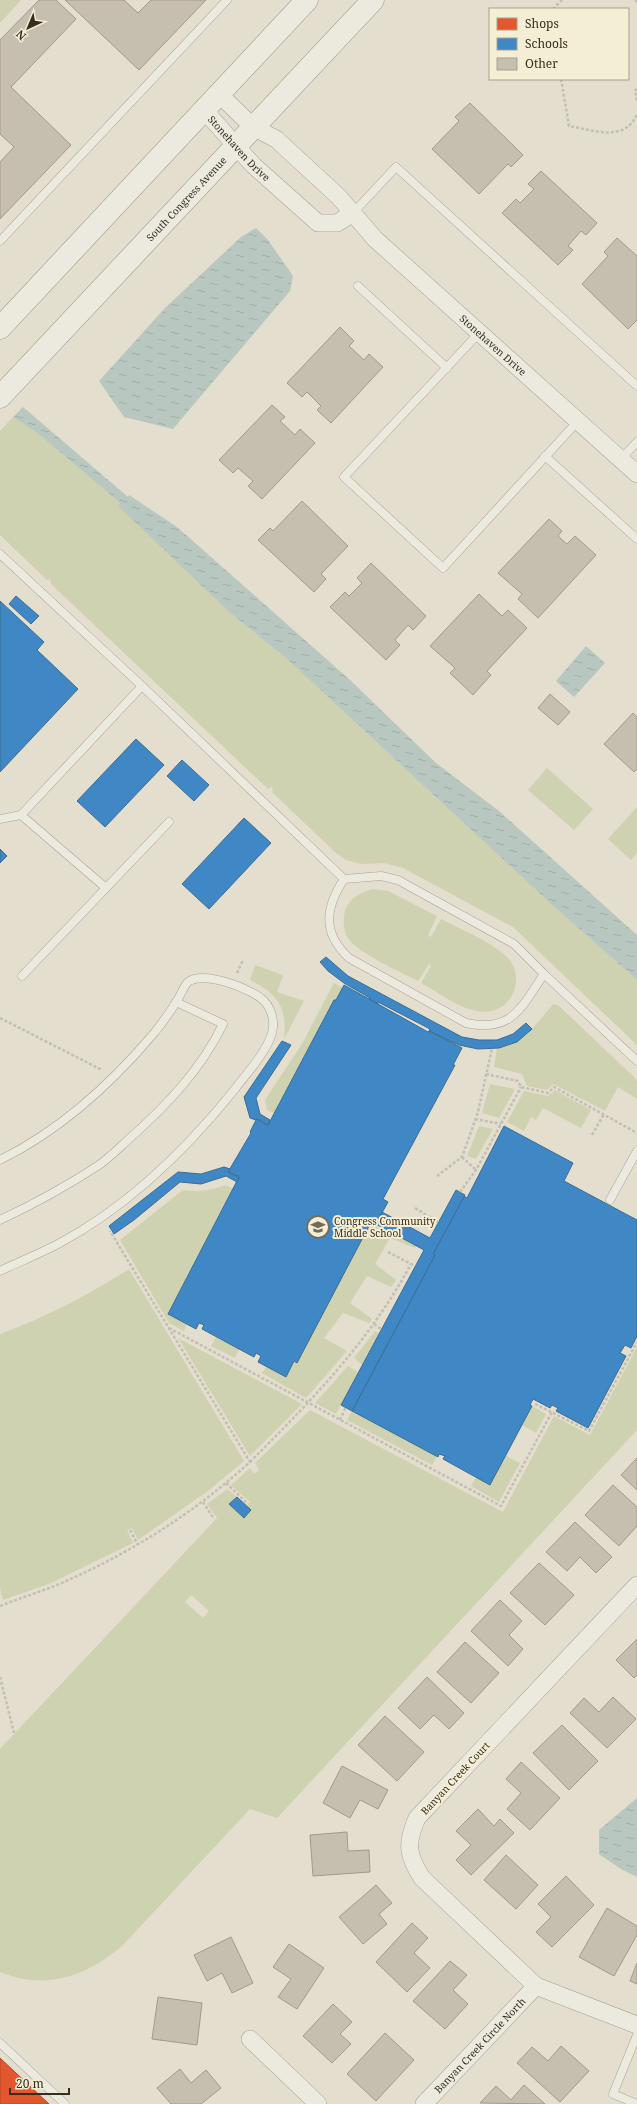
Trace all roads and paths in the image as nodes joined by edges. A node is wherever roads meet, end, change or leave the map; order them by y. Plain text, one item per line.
1 (226, 0) edge
2 (307, 0) edge
3 (373, 0) edge
4 (562, 0) edge
5 (635, 0) edge
6 (637, 2) edge
7 (554, 8) edge
8 (562, 80) edge
9 (637, 89) edge
10 (219, 94) junction
11 (637, 102) edge
12 (204, 110) junction
13 (637, 114) edge
14 (253, 127) junction
15 (236, 145) junction
16 (353, 213) junction
17 (0, 241) edge
18 (358, 286) dead end
19 (0, 328) edge
20 (481, 332) junction
21 (447, 368) junction
22 (637, 386) edge
23 (0, 397) edge
24 (579, 420) junction
25 (637, 442) edge
26 (545, 456) junction
27 (621, 459) junction
28 (637, 474) edge
29 (637, 539) edge
30 (0, 554) edge
31 (142, 686) junction
32 (21, 815) junction
33 (0, 819) edge
34 (169, 822) dead end
35 (344, 879) junction
36 (106, 888) junction
37 (242, 960) dead end
38 (544, 974) junction
39 (22, 976) dead end
40 (236, 976) dead end
41 (176, 1002) junction
42 (0, 1018) edge
43 (492, 1048) dead end
44 (637, 1061) edge
45 (104, 1072) dead end
46 (486, 1074) junction
47 (521, 1087) junction
48 (604, 1114) junction
49 (475, 1119) junction
50 (501, 1124) junction
51 (637, 1133) edge
52 (592, 1134) dead end
53 (637, 1151) edge
54 (462, 1157) junction
55 (0, 1160) edge
56 (476, 1170) junction
57 (437, 1176) dead end
58 (460, 1192) dead end
59 (610, 1200) dead end
60 (415, 1208) dead end
61 (0, 1220) edge
62 (438, 1222) dead end
63 (110, 1231) dead end
64 (388, 1252) dead end
65 (411, 1264) junction
66 (415, 1266) dead end
67 (0, 1271) edge
68 (374, 1324) junction
69 (168, 1328) junction
70 (381, 1329) dead end
71 (637, 1342) edge
72 (309, 1403) junction
73 (535, 1404) dead end
74 (346, 1407) dead end
75 (552, 1412) junction
76 (340, 1420) junction
77 (250, 1462) junction
78 (226, 1483) junction
79 (203, 1502) junction
80 (248, 1504) dead end
81 (214, 1519) dead end
82 (130, 1530) dead end
83 (138, 1545) junction
84 (637, 1585) edge
85 (0, 1606) edge
86 (0, 1677) edge
87 (14, 1733) dead end
88 (536, 1986) junction
89 (637, 2025) edge
90 (637, 2035) edge
91 (250, 2039) dead end
92 (0, 2043) edge
93 (66, 2104) edge
94 (318, 2104) edge
95 (424, 2104) edge
96 (637, 2104) edge

1 - 17 lane
2 - 10 main road
3 - 14 main road, South Congress Avenue
4 - 7 path
5 - 6 path
8 - 13 path
9 - 11 path
10 - 12 main road
10 - 14 street, Stonehaven Drive
12 - 15 street, Stonehaven Drive
12 - 19 main road
14 - 15 main road, South Congress Avenue
14 - 16 street, Stonehaven Drive
15 - 16 street, Stonehaven Drive
15 - 23 main road, South Congress Avenue
16 - 20 street, Stonehaven Drive
16 - 22 lane
18 - 21 lane
20 - 21 lane
20 - 24 street, Stonehaven Drive
21 - 26 lane
24 - 26 lane
24 - 27 street, Stonehaven Drive
25 - 27 lane
26 - 29 lane
27 - 28 street, Stonehaven Drive
30 - 31 lane
31 - 32 lane
31 - 35 lane
32 - 33 lane
32 - 36 lane
34 - 36 lane
35 - 38 lane
35 - 38 lane
36 - 39 lane
37 - 40 path
38 - 44 lane
41 - 55 lane
41 - 61 lane
41 - 67 lane
42 - 45 path
43 - 46 path
46 - 47 path
46 - 49 path
47 - 48 path
47 - 50 path
48 - 51 path
48 - 52 path
49 - 50 path
49 - 54 path
50 - 56 path
53 - 59 lane
54 - 56 path
54 - 57 path
56 - 58 path
60 - 62 path
63 - 69 path
64 - 65 path
65 - 66 path
65 - 68 path
68 - 70 path
68 - 72 path
69 - 72 path
69 - 77 path
71 - 75 path
72 - 76 path
72 - 77 path
73 - 75 path
74 - 76 path
75 - 76 path
77 - 78 path
78 - 79 path
78 - 80 path
79 - 81 path
79 - 83 path
82 - 83 path
83 - 85 path
84 - 88 street, Banyan Creek Court
86 - 87 path
88 - 89 street, Banyan Creek Court
88 - 95 street, Banyan Creek Circle North
90 - 96 lane
91 - 94 street
92 - 93 lane

